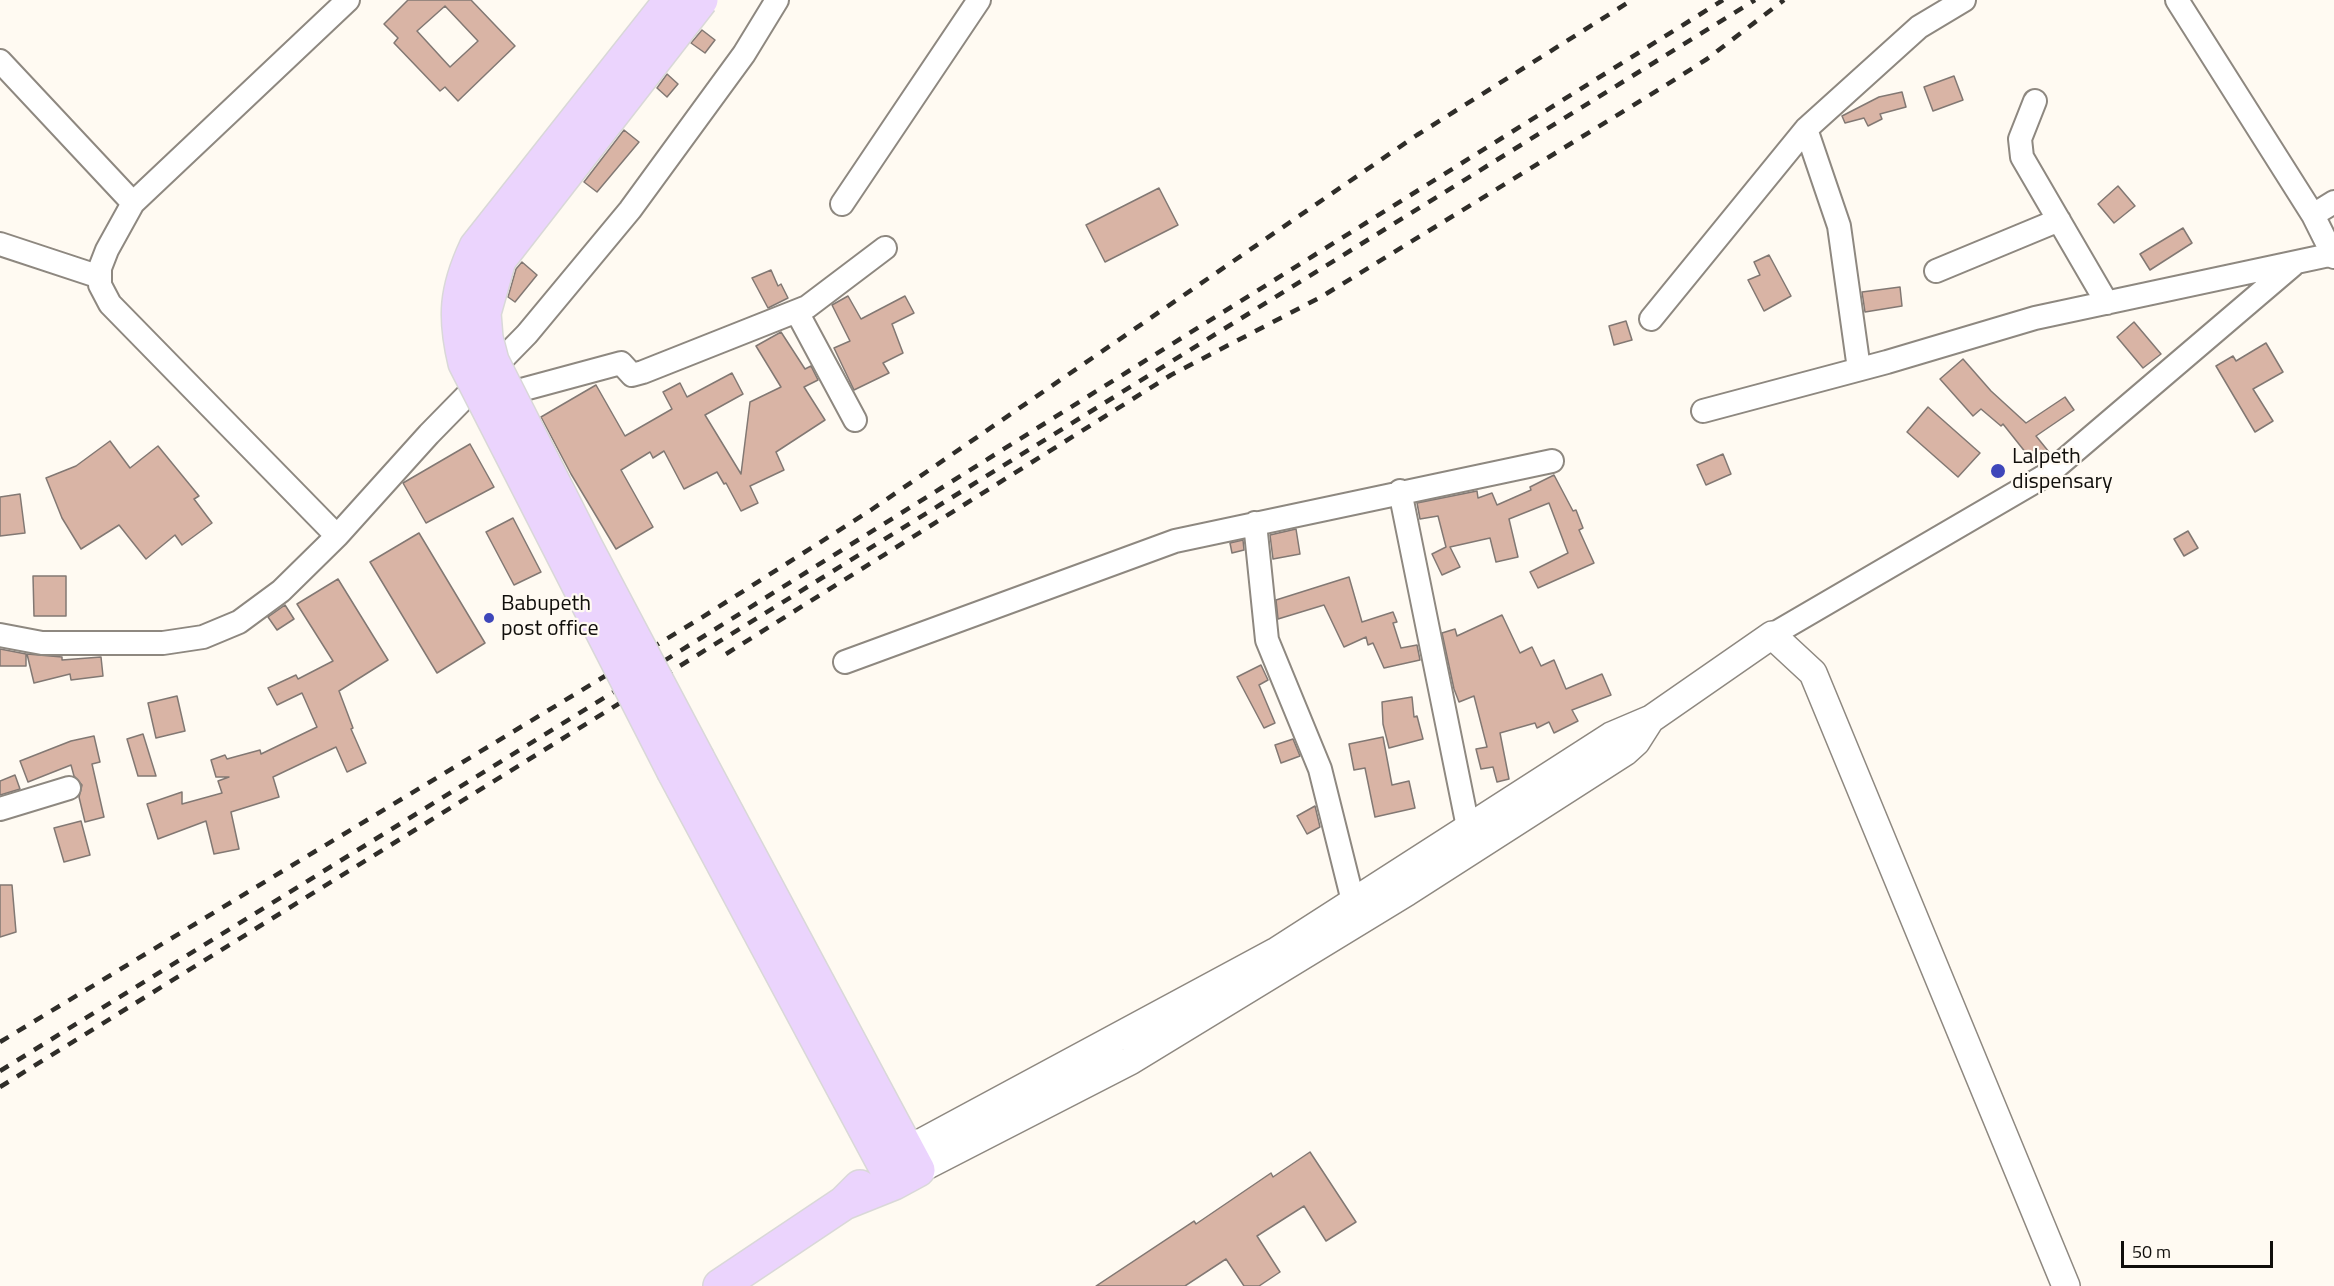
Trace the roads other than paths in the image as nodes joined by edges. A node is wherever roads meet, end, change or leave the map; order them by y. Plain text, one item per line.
1 (348, 0) edge
2 (671, 0) edge
3 (701, 0) edge
4 (777, 0) edge
5 (979, 0) edge
6 (1964, 0) edge
7 (2177, 0) edge
8 (0, 61) edge
9 (2035, 101) dead end
10 (1806, 129) junction
11 (2334, 202) edge
12 (134, 203) junction
13 (842, 204) dead end
14 (2313, 215) junction
15 (2059, 220) junction
16 (0, 244) edge
17 (885, 248) dead end
18 (2334, 255) edge
19 (2296, 262) junction
20 (1936, 271) dead end
21 (100, 277) junction
22 (2108, 303) junction
23 (797, 312) junction
24 (1651, 319) dead end
25 (1859, 369) junction
26 (453, 409) junction
27 (1703, 411) dead end
28 (855, 420) dead end
29 (1551, 460) dead end
30 (1400, 491) junction
31 (1255, 523) junction
32 (337, 536) junction
33 (0, 635) edge
34 (1772, 635) junction
35 (845, 662) dead end
36 (1651, 719) junction
37 (686, 765) junction
38 (69, 788) dead end
39 (0, 809) edge
40 (1468, 827) junction
41 (1353, 901) junction
42 (901, 1167) junction
43 (720, 1286) edge
44 (2066, 1286) edge

1 - 12 street
2 - 37 main road, bridge
3 - 37 main road, bridge
4 - 26 street
5 - 13 street
6 - 10 street
7 - 14 street
8 - 12 street
9 - 15 street
10 - 24 street
10 - 25 street
11 - 14 street
12 - 21 street
14 - 18 street
15 - 20 street
15 - 22 street
16 - 21 street
17 - 23 street
18 - 19 street
19 - 22 street
19 - 34 street
21 - 32 street
22 - 25 street
23 - 26 street
23 - 28 street
25 - 27 street
26 - 32 street
29 - 30 street
30 - 31 street
30 - 40 street
31 - 35 street
31 - 41 street
32 - 33 street
34 - 36 street
34 - 44 street
36 - 40 street
36 - 42 street
37 - 42 main road
38 - 39 street
40 - 41 street
41 - 42 street
42 - 43 main road

